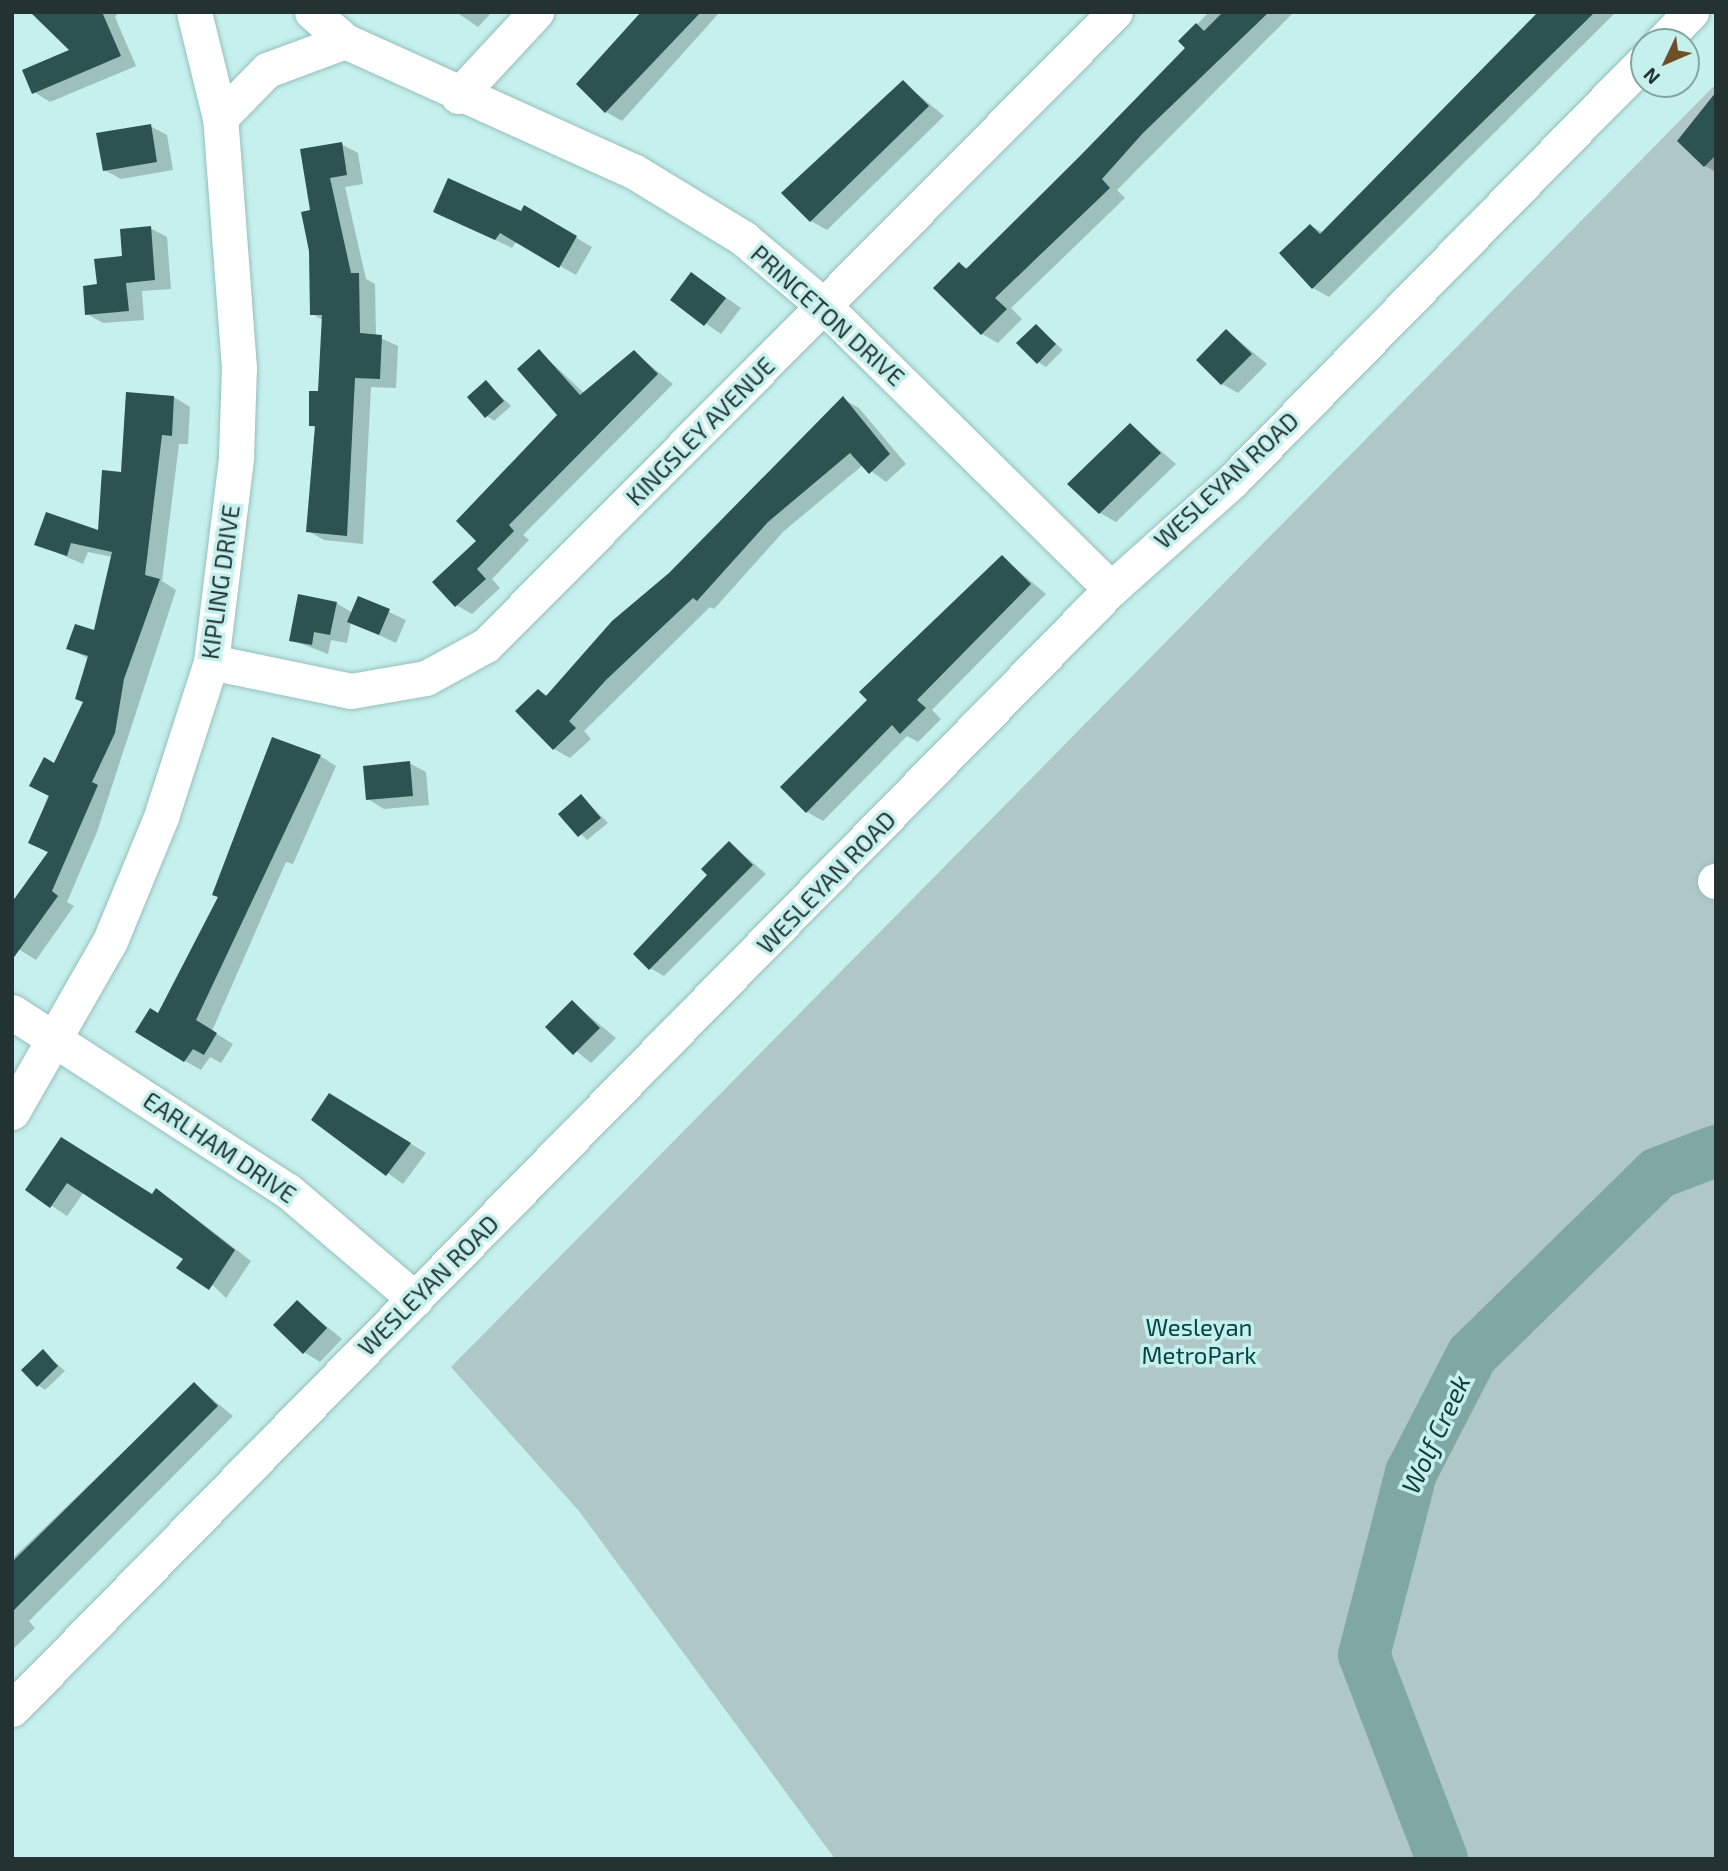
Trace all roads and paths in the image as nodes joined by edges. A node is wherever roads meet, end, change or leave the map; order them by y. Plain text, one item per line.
1 (194, 12) edge
2 (312, 12) edge
3 (536, 12) edge
4 (1115, 12) edge
5 (1691, 12) edge
6 (1676, 28) edge
7 (345, 41) junction
8 (1630, 75) edge
9 (458, 96) junction
10 (220, 118) junction
11 (824, 306) junction
12 (1111, 589) junction
13 (211, 662) junction
14 (12, 1012) edge
15 (56, 1039) junction
16 (12, 1112) edge
17 (415, 1299) junction
18 (12, 1709) edge

1 - 10 street, KIPLING DRIVE
2 - 7 street, PRINCETON DRIVE
3 - 9 street
4 - 11 street, KINGSLEY AVENUE
5 - 6 street
7 - 9 street, PRINCETON DRIVE
7 - 10 street
8 - 12 street, WESLEYAN ROAD
9 - 11 street, PRINCETON DRIVE
10 - 13 street, KIPLING DRIVE
11 - 12 street, PRINCETON DRIVE
11 - 13 street, KINGSLEY AVENUE
12 - 17 street, WESLEYAN ROAD
13 - 15 street, KIPLING DRIVE
14 - 15 street, EARLHAM DRIVE
15 - 16 street, KIPLING DRIVE
15 - 17 street, EARLHAM DRIVE
17 - 18 street, WESLEYAN ROAD

